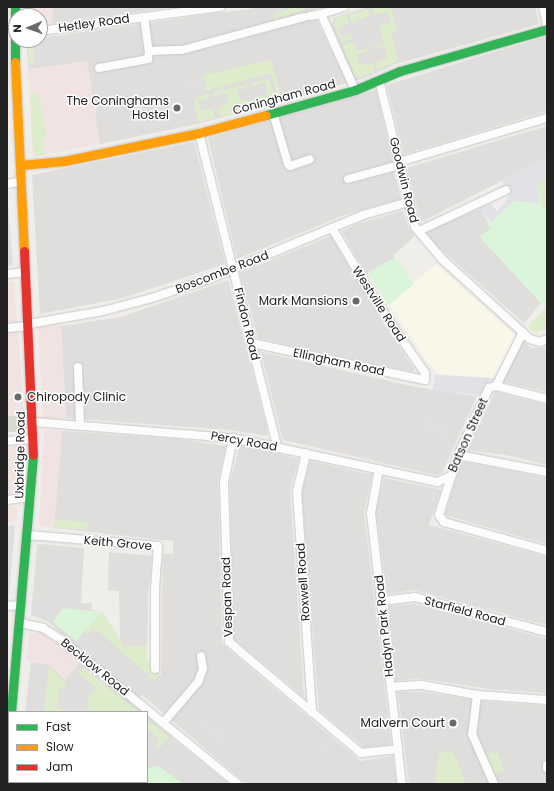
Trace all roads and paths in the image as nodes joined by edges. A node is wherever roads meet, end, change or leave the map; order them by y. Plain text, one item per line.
1 (220, 7) edge
2 (344, 7) edge
3 (543, 7) edge
4 (321, 14) junction
5 (144, 17) junction
6 (547, 24) edge
7 (547, 29) edge
8 (48, 30) edge
9 (16, 48) edge
10 (149, 51) junction
11 (98, 68) dead end
12 (379, 80) junction
13 (355, 90) junction
14 (7, 92) edge
15 (17, 92) junction
16 (273, 113) junction
17 (547, 118) edge
18 (199, 132) junction
19 (310, 159) dead end
20 (400, 164) junction
21 (22, 165) junction
22 (348, 179) dead end
23 (22, 181) junction
24 (7, 184) edge
25 (506, 190) dead end
26 (409, 202) junction
27 (332, 228) junction
28 (419, 231) junction
29 (233, 269) junction
30 (26, 272) junction
31 (7, 274) edge
32 (29, 325) junction
33 (7, 328) edge
34 (523, 332) junction
35 (547, 340) edge
36 (252, 343) junction
37 (78, 367) dead end
38 (425, 380) joint
39 (496, 386) junction
40 (547, 399) edge
41 (34, 422) junction
42 (80, 425) junction
43 (233, 438) junction
44 (34, 439) junction
45 (7, 441) edge
46 (277, 446) junction
47 (306, 453) junction
48 (458, 455) junction
49 (379, 469) junction
50 (547, 472) edge
51 (449, 477) junction
52 (32, 497) junction
53 (7, 500) edge
54 (28, 535) junction
55 (547, 551) edge
56 (382, 601) junction
57 (21, 605) junction
58 (7, 606) edge
59 (20, 623) junction
60 (547, 632) edge
61 (202, 656) dead end
62 (155, 669) dead end
63 (391, 687) junction
64 (477, 695) junction
65 (547, 700) edge
66 (11, 711) edge
67 (312, 712) junction
68 (163, 723) junction
69 (8, 738) edge
70 (7, 749) edge
71 (398, 749) junction
72 (547, 765) edge
73 (547, 768) edge
74 (238, 784) edge
75 (402, 784) edge
76 (494, 784) edge

1 - 5 street, Hetley Road
2 - 4 street
3 - 6 street
4 - 10 street
4 - 13 street
5 - 8 street, Hetley Road
5 - 10 street
7 - 12 main road, Coningham Road
9 - 15 main road, Uxbridge Road
10 - 11 street
12 - 13 main road, Coningham Road
12 - 20 street, Goodwin Road
13 - 16 main road, Coningham Road
14 - 15 main road
15 - 21 main road, Uxbridge Road
16 - 18 main road, Coningham Road
16 - 19 street
17 - 20 street
18 - 21 main road, Coningham Road
18 - 29 street, Findon Road
20 - 22 street
20 - 26 street, Goodwin Road
21 - 23 main road, Uxbridge Road
23 - 24 street
23 - 30 main road, Uxbridge Road
25 - 28 street
26 - 27 street, Boscombe Road
26 - 28 street, Goodwin Road
27 - 29 street, Boscombe Road
27 - 38 street, Westville Road
28 - 34 street, Goodwin Road
29 - 32 street, Boscombe Road
29 - 36 street, Findon Road
30 - 31 street
30 - 32 main road, Uxbridge Road
32 - 33 street, Boscombe Road
32 - 41 main road, Uxbridge Road
34 - 35 street, Goodwin Road
34 - 39 street, Batson Street
36 - 38 street, Ellingham Road
36 - 46 street, Findon Road
37 - 42 street
39 - 40 street
39 - 48 street, Batson Street
41 - 42 street, Percy Road
41 - 44 main road, Uxbridge Road
42 - 43 street, Percy Road
43 - 46 street, Percy Road
43 - 67 street, Vespan Road
44 - 45 street
44 - 52 main road, Uxbridge Road
46 - 47 street, Percy Road
47 - 49 street, Percy Road
47 - 67 street, Roxwell Road
48 - 50 street
48 - 51 street, Batson Street
49 - 51 street, Percy Road
49 - 56 street, Hadyn Park Road
51 - 55 street, Batson Street
52 - 53 street
52 - 54 main road, Uxbridge Road
54 - 57 main road, Uxbridge Road
54 - 62 street, Keith Grove
56 - 60 street, Starfield Road
56 - 63 street, Hadyn Park Road
57 - 58 street
57 - 59 main road, Uxbridge Road
59 - 66 main road, Uxbridge Road
59 - 68 street, Becklow Road
61 - 68 street
63 - 64 street
63 - 71 street, Hadyn Park Road
64 - 65 street
64 - 76 street
67 - 71 street, Vespan Road
68 - 74 street, Becklow Road
69 - 70 main road
71 - 75 street, Hadyn Park Road
72 - 73 street

